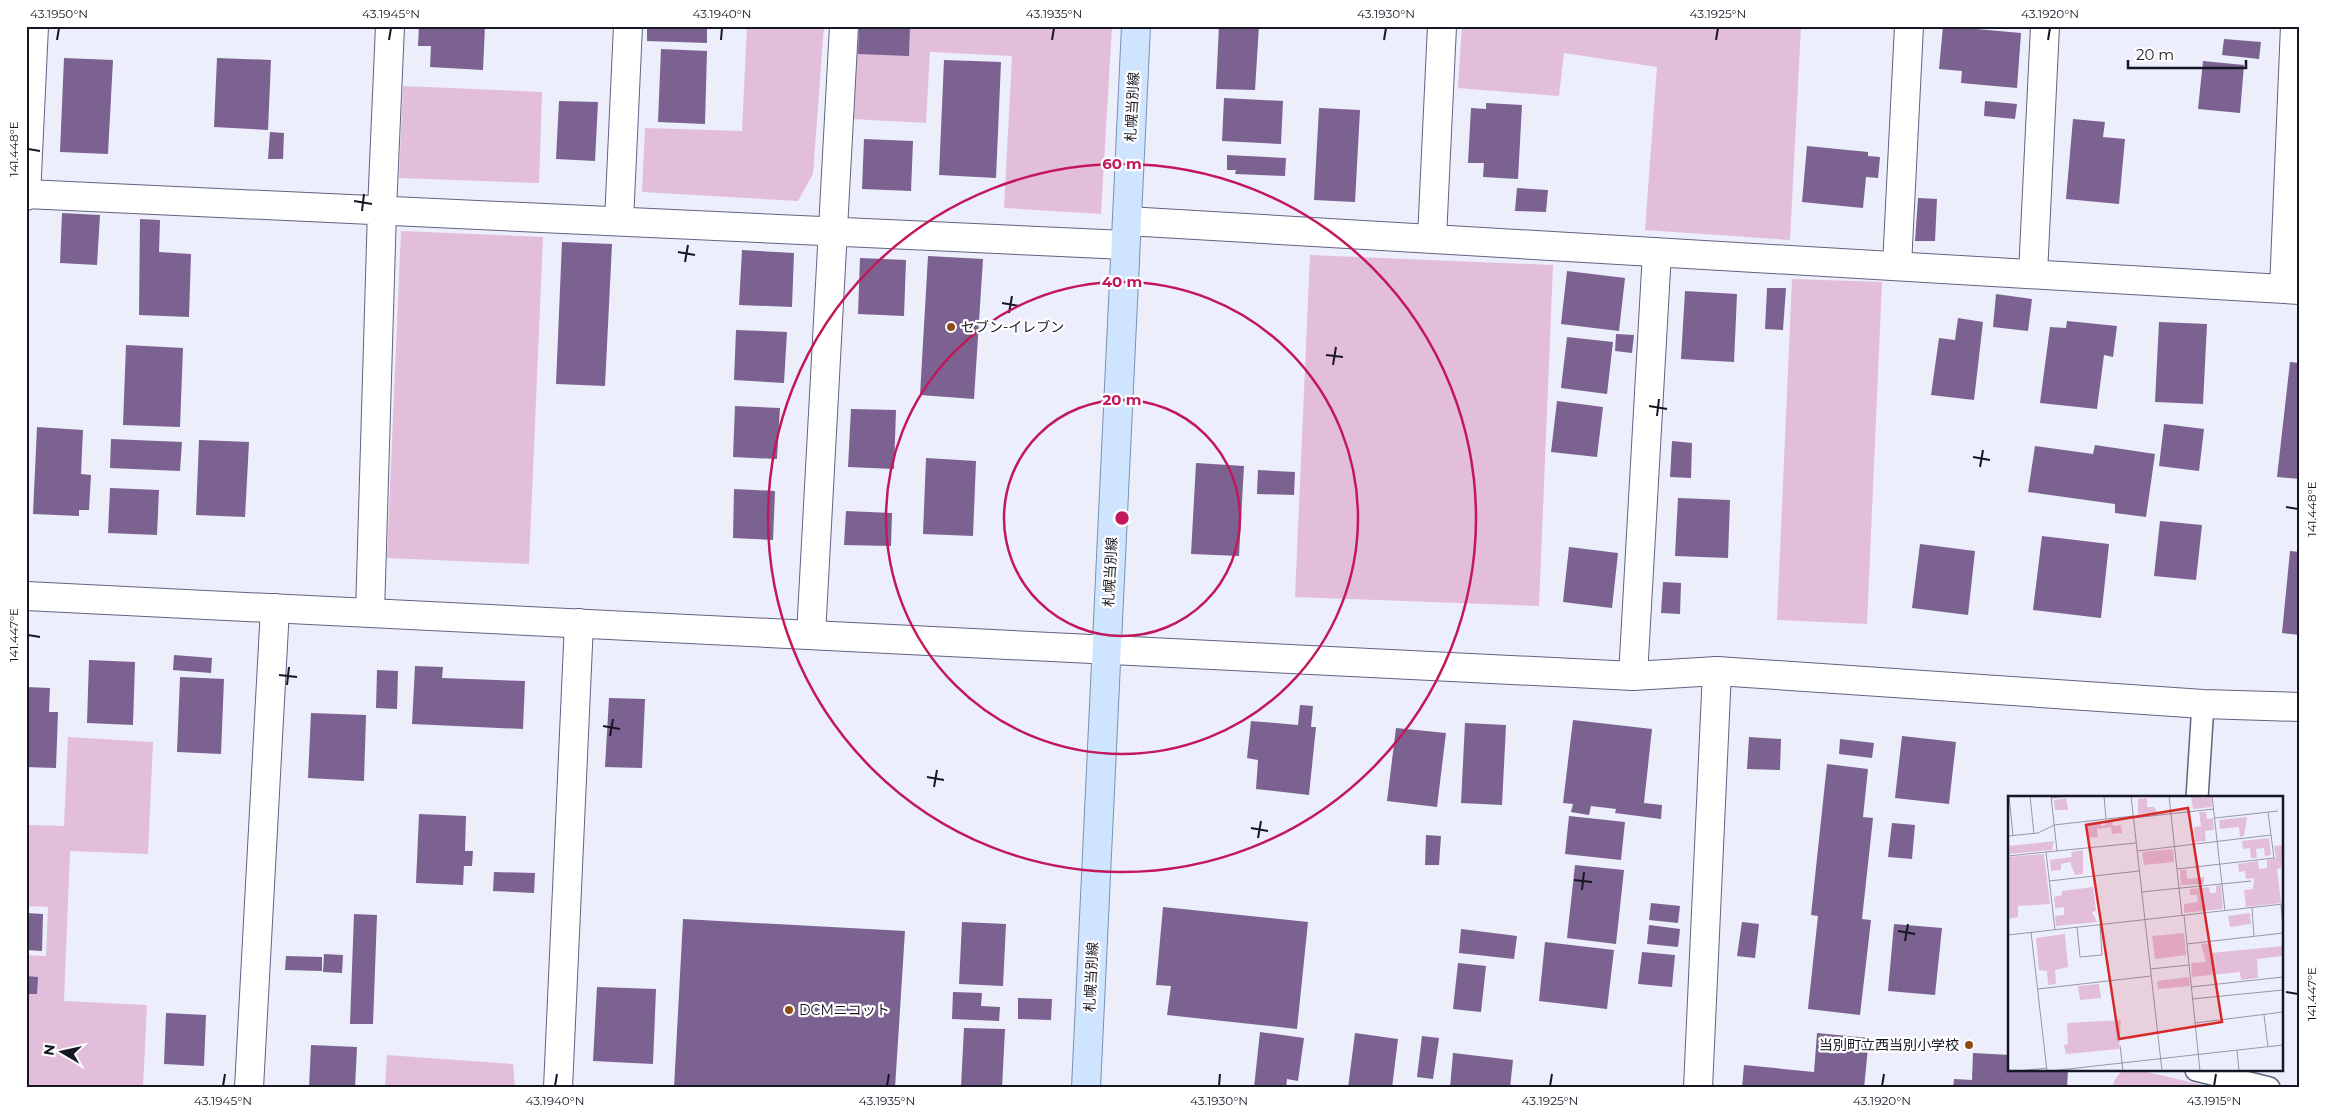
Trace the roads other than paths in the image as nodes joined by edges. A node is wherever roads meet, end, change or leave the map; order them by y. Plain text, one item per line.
1 (34, 26) edge
2 (390, 26) edge
3 (628, 26) edge
4 (844, 26) edge
5 (1136, 26) edge
6 (1442, 26) edge
7 (1909, 26) edge
8 (2045, 26) edge
9 (2295, 26) edge
10 (26, 195) edge
11 (382, 210) junction
12 (619, 221) junction
13 (834, 231) junction
14 (1126, 233) junction
15 (1432, 238) junction
16 (1657, 252) junction
17 (1897, 266) junction
18 (2033, 274) junction
19 (2292, 290) edge
20 (26, 596) edge
21 (275, 608) junction
22 (370, 613) junction
23 (579, 623) junction
24 (811, 635) junction
25 (1106, 650) junction
26 (1716, 670) junction
27 (1633, 676) junction
28 (2203, 704) junction
29 (2300, 707) edge
30 (2197, 796) edge
31 (2204, 1072) edge
32 (249, 1088) edge
33 (558, 1088) edge
34 (1086, 1088) edge
35 (1698, 1088) edge
36 (2269, 1088) edge

1 - 10 street
2 - 11 street
3 - 12 street
4 - 13 street
5 - 14 main road, 札幌当別線
6 - 15 street
7 - 17 street
8 - 18 street
9 - 19 street
10 - 11 street
11 - 12 street
11 - 22 street
12 - 13 street
13 - 14 street
13 - 24 street
14 - 15 street
14 - 25 main road, 札幌当別線
15 - 16 street
16 - 17 street
16 - 27 street
17 - 18 street
18 - 19 street
20 - 21 street
21 - 22 street
21 - 32 street
22 - 23 street
23 - 24 street
23 - 33 street
24 - 25 street
25 - 27 street
25 - 34 main road, 札幌当別線
26 - 27 street
26 - 28 street
26 - 35 street
28 - 29 street
28 - 30 lane
31 - 36 lane

